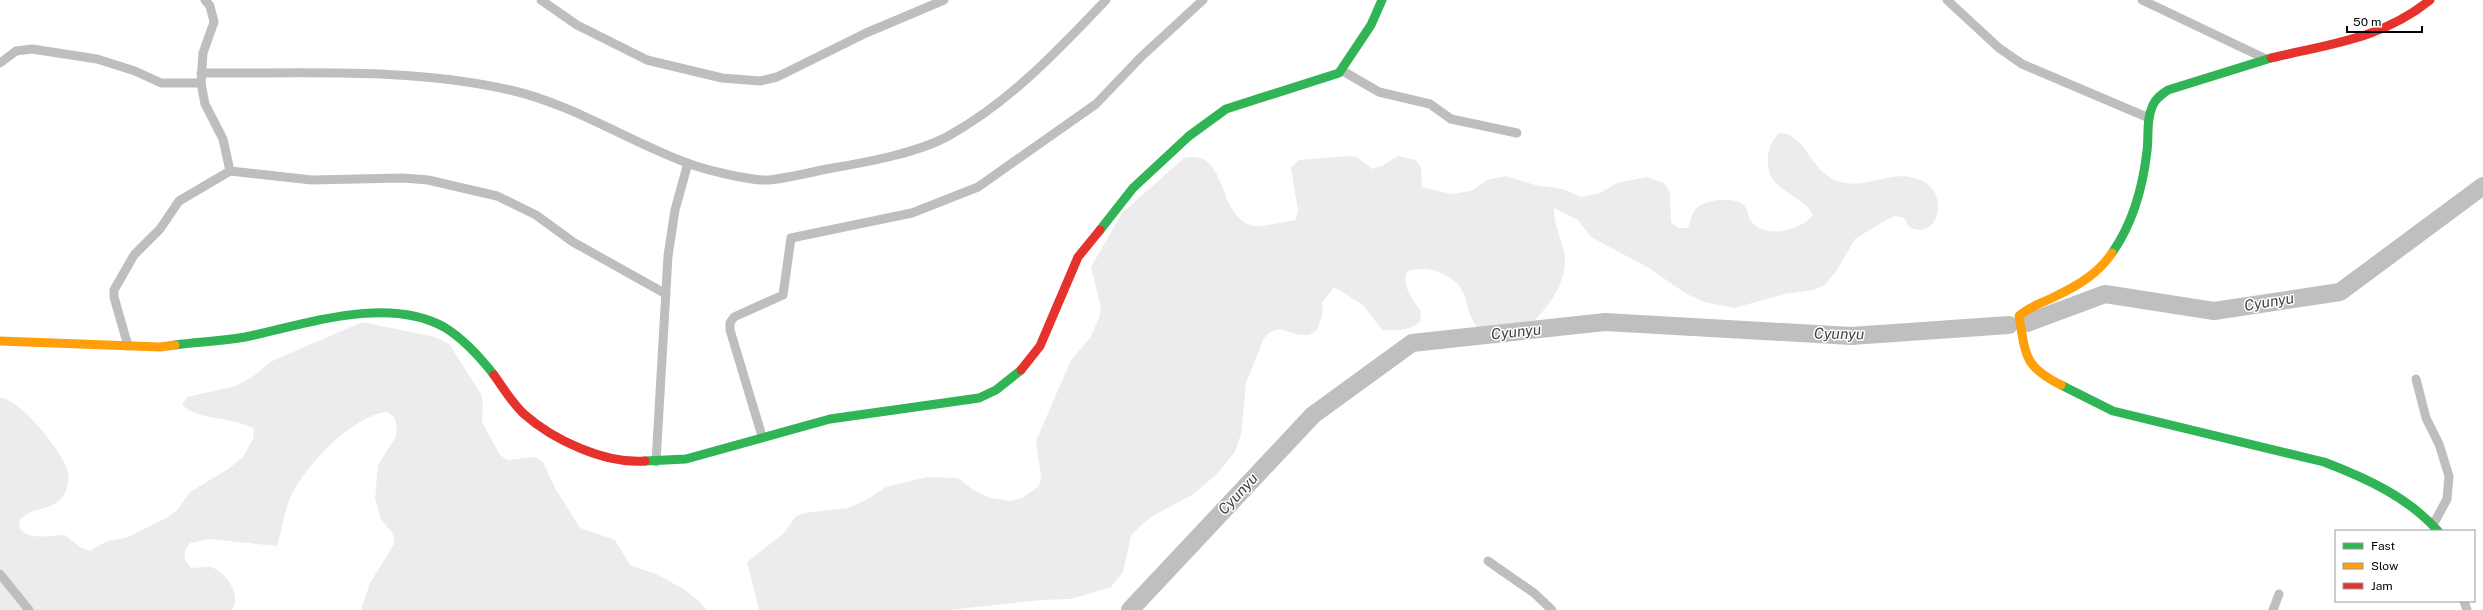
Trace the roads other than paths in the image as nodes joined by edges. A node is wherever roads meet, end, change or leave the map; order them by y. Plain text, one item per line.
1 (205, 0) edge
2 (541, 0) edge
3 (944, 0) edge
4 (1106, 0) edge
5 (1203, 0) edge
6 (1382, 0) edge
7 (1947, 0) edge
8 (2142, 0) edge
9 (2430, 0) edge
10 (2266, 59) junction
11 (0, 63) edge
12 (1341, 70) junction
13 (201, 73) junction
14 (200, 83) junction
15 (2149, 118) junction
16 (1517, 133) dead end
17 (688, 163) junction
18 (230, 171) junction
19 (666, 294) junction
20 (0, 341) edge
21 (128, 346) junction
22 (2416, 379) dead end
23 (762, 436) junction
24 (656, 462) junction
25 (2436, 528) edge
26 (1488, 561) dead end
27 (0, 574) edge
28 (2279, 594) dead end
29 (29, 610) edge
30 (1552, 610) edge
31 (2273, 610) edge

1 - 13 street
2 - 3 street
4 - 17 street
5 - 23 street
6 - 12 street
7 - 15 street
8 - 10 street
9 - 10 street
10 - 15 street
11 - 14 street
12 - 16 street
12 - 23 street
13 - 14 street
13 - 17 street
14 - 18 street
15 - 25 street
17 - 19 street
18 - 19 street
18 - 21 street
19 - 24 street
20 - 21 street
21 - 24 street
22 - 25 street
23 - 24 street
26 - 30 street
27 - 29 street
28 - 31 street

